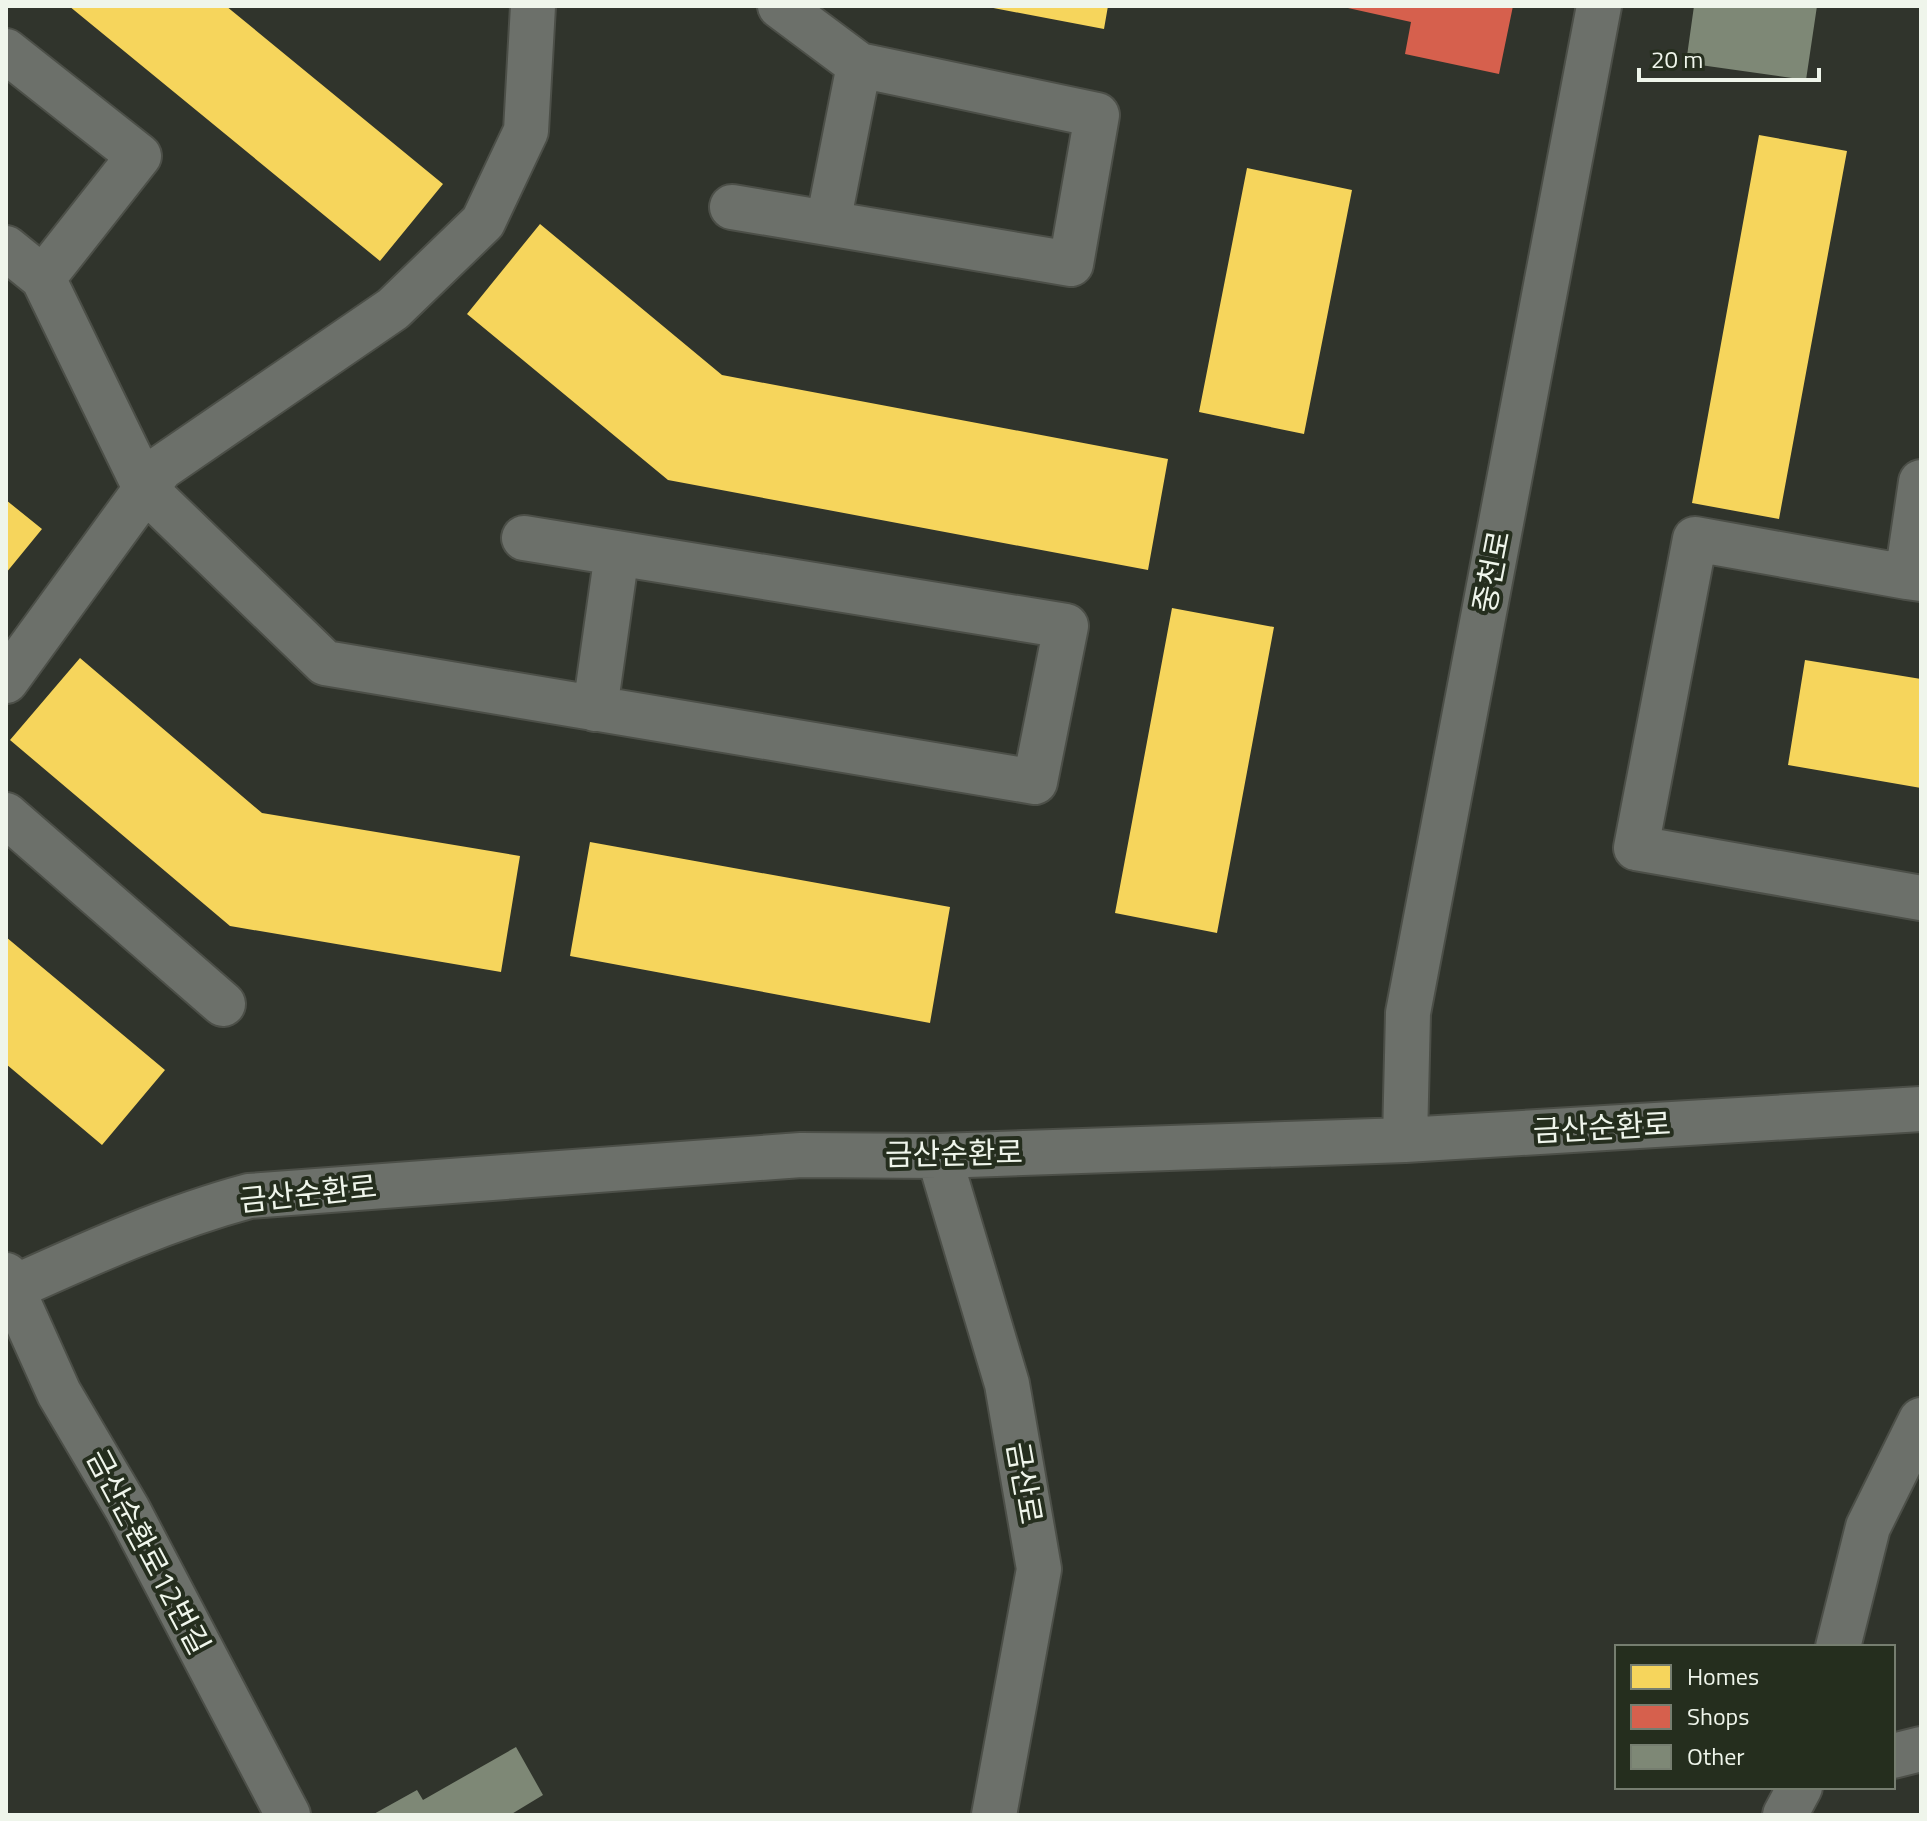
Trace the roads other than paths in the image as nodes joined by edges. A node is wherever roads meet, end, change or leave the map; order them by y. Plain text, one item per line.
1 (533, 6) edge
2 (780, 6) edge
3 (1599, 6) edge
4 (6, 51) edge
5 (859, 65) junction
6 (732, 207) dead end
7 (828, 223) junction
8 (6, 248) edge
9 (43, 278) junction
10 (1921, 482) edge
11 (146, 490) junction
12 (524, 538) dead end
13 (617, 553) junction
14 (1914, 578) edge
15 (6, 681) edge
16 (595, 709) junction
17 (6, 815) edge
18 (1921, 898) edge
19 (223, 1004) dead end
20 (1921, 1109) edge
21 (1405, 1140) junction
22 (939, 1156) junction
23 (8, 1284) edge
24 (1921, 1420) edge
25 (1838, 1645) edge
26 (1921, 1749) edge
27 (1895, 1756) edge
28 (1799, 1789) edge
29 (288, 1815) edge
30 (994, 1815) edge
31 (1785, 1815) edge

1 - 11 street
2 - 5 street
3 - 21 street, 중천로
4 - 9 street
5 - 7 street
5 - 7 street
6 - 7 street
8 - 9 street
9 - 11 street
10 - 14 street
11 - 15 street
11 - 16 street
12 - 13 street
13 - 16 street
13 - 16 street
14 - 18 street
17 - 19 street
20 - 21 street, 금산순환로
21 - 22 street, 금산순환로
22 - 23 street, 금산순환로
22 - 30 street, 금산로
23 - 29 street, 금산순환로12번길
24 - 25 street
26 - 27 street
28 - 31 street

